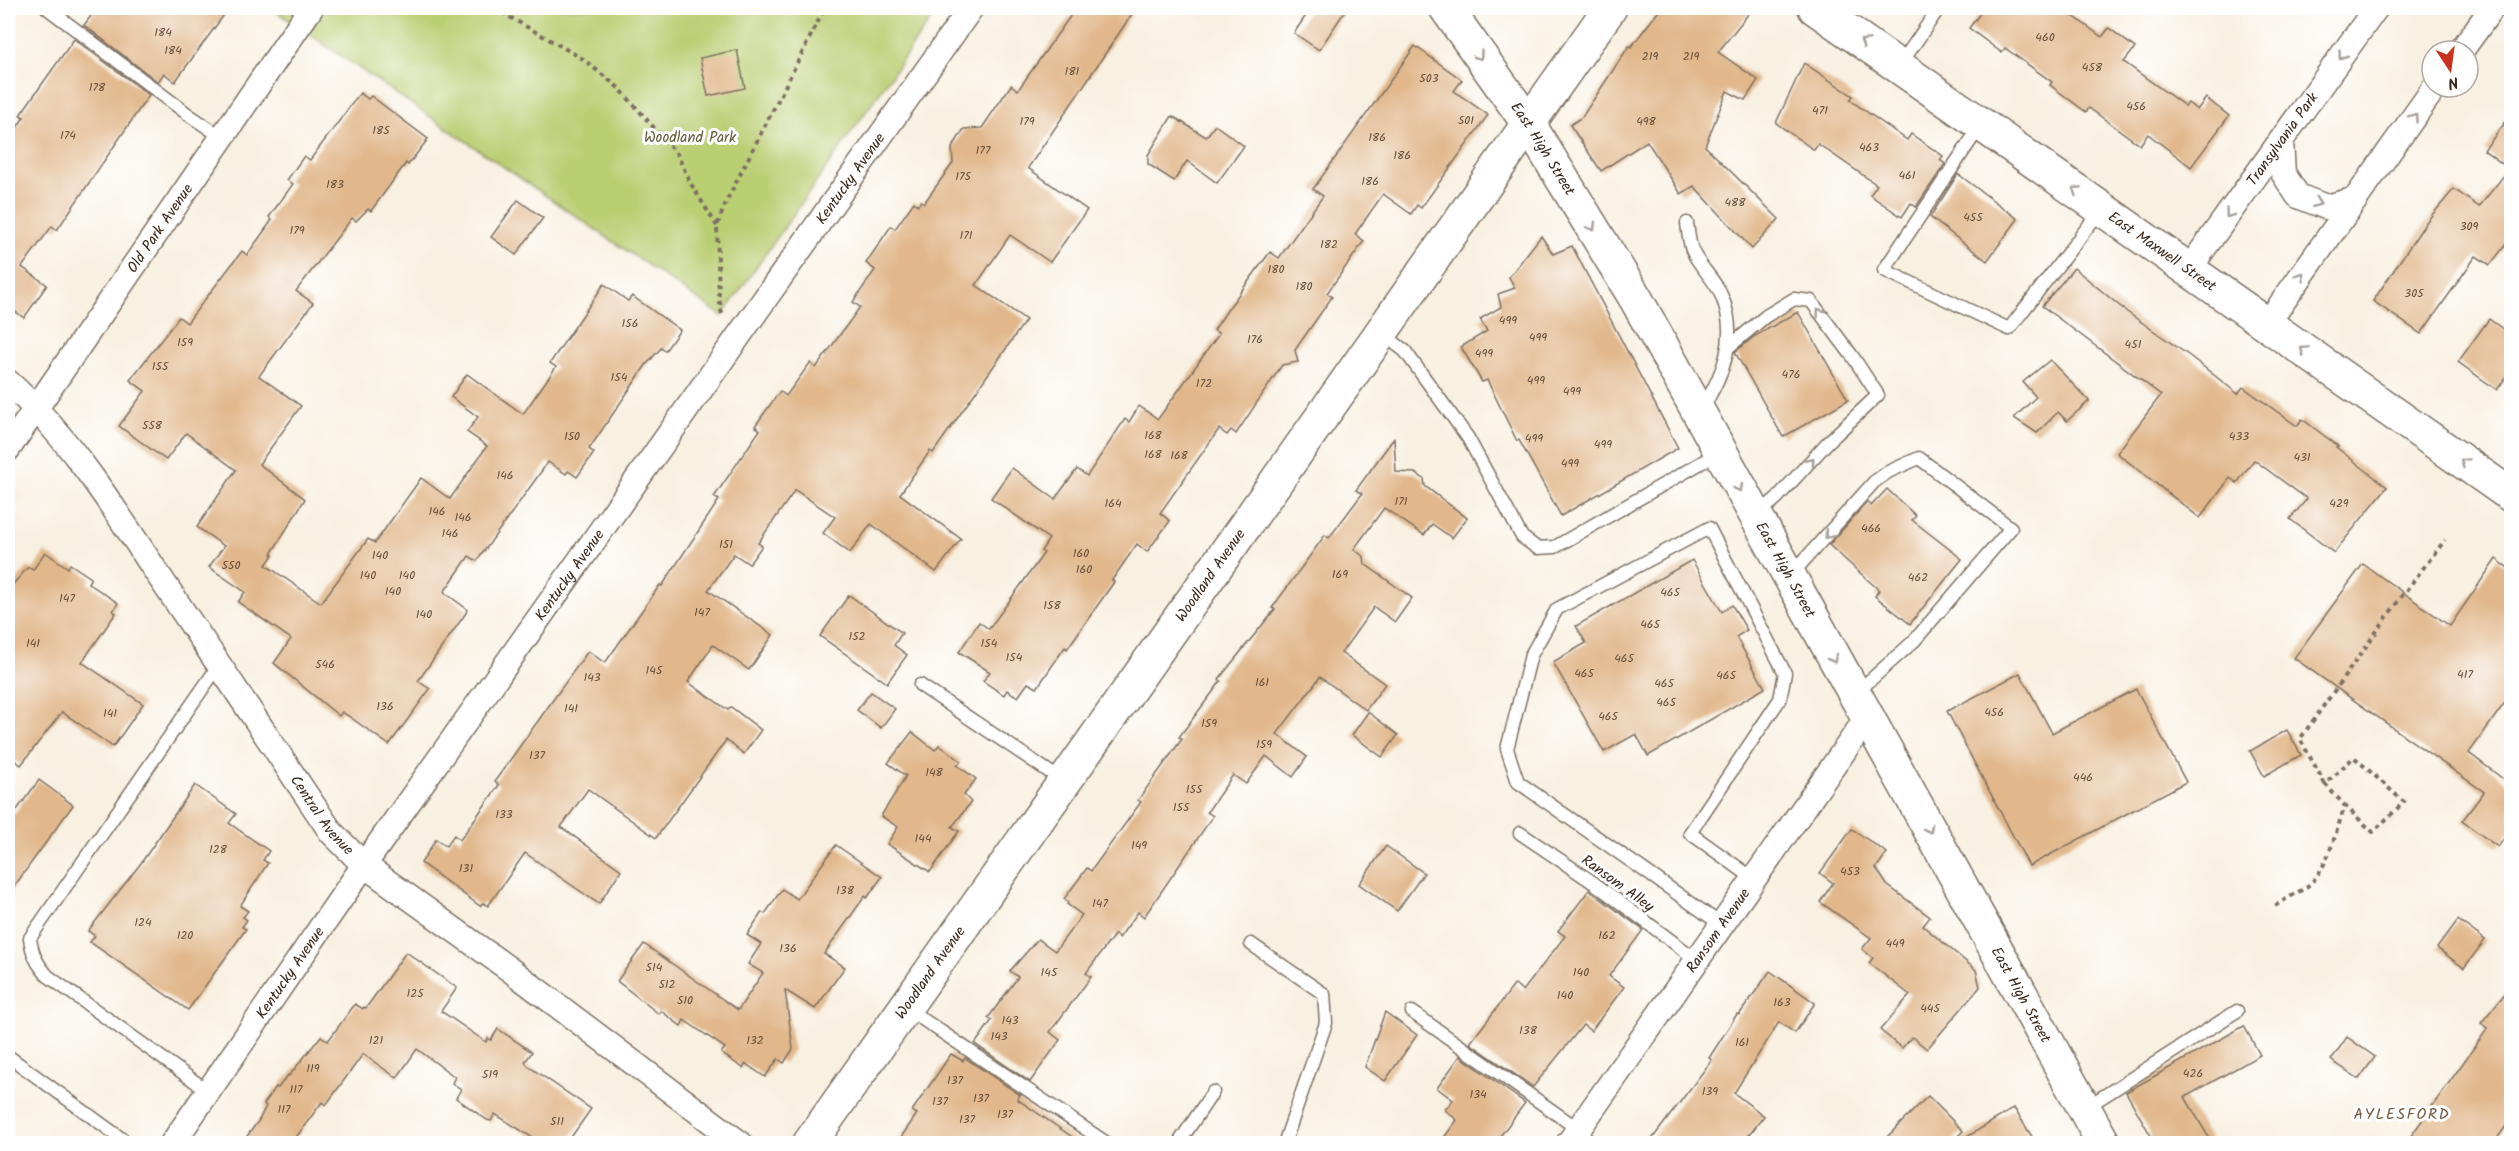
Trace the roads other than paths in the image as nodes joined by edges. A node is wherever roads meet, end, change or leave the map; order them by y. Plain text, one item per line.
1 (47, 8) edge
2 (311, 8) edge
3 (971, 8) edge
4 (1446, 8) edge
5 (1610, 8) edge
6 (1815, 8) edge
7 (1939, 8) edge
8 (2376, 8) edge
9 (2492, 8) edge
10 (2470, 39) edge
11 (1899, 66) junction
12 (2427, 99) edge
13 (1528, 123) junction
14 (1981, 124) junction
15 (222, 137) junction
16 (2281, 141) junction
17 (2356, 199) junction
18 (2102, 208) junction
19 (1687, 223) dead end
20 (2189, 269) junction
21 (2267, 324) junction
22 (1381, 332) junction
23 (1730, 346) junction
24 (8, 382) edge
25 (37, 408) junction
26 (1699, 414) junction
27 (8, 448) edge
28 (1719, 452) junction
29 (2511, 496) edge
30 (1755, 517) junction
31 (1789, 578) junction
32 (219, 665) junction
33 (920, 685) dead end
34 (1860, 706) junction
35 (1064, 782) junction
36 (1520, 833) dead end
37 (364, 865) junction
38 (1754, 879) junction
39 (1722, 925) junction
40 (1251, 944) dead end
41 (1697, 960) junction
42 (905, 1007) junction
43 (2236, 1011) dead end
44 (1412, 1012) dead end
45 (9, 1060) edge
46 (208, 1091) junction
47 (1213, 1092) dead end
48 (2084, 1108) junction
49 (1573, 1136) edge
50 (129, 1143) edge
51 (172, 1143) edge
52 (741, 1143) edge
53 (809, 1143) edge
54 (1108, 1143) edge
55 (1178, 1143) edge
56 (1284, 1143) edge
57 (2104, 1143) edge

1 - 15 lane
2 - 15 street, Old Park Avenue
3 - 37 street, Kentucky Avenue
4 -> 13 main road, East High Street
5 - 13 main road, Woodland Avenue
11 -> 6 main road, East Maxwell Street
7 - 11 lane
8 -> 16 street, Transylvania Park
9 - 10 street
11 - 14 main road, East Maxwell Street
17 -> 12 street
13 - 22 main road, Woodland Avenue
13 -> 26 main road, East High Street
18 -> 14 main road, East Maxwell Street
14 - 18 lane
15 - 25 street, Old Park Avenue
16 -> 17 street
16 -> 20 street, Transylvania Park
21 -> 17 street
18 - 20 main road, East Maxwell Street
19 - 23 lane
20 - 21 main road, East Maxwell Street
29 -> 21 main road, East Maxwell Street
22 - 28 lane
22 - 35 main road, Woodland Avenue
23 - 26 lane
30 -> 23 lane
24 - 25 street, Central Avenue
25 - 27 street, Old Park Avenue
25 - 32 street, Central Avenue
26 - 28 main road, East High Street
28 -> 30 main road, East High Street
30 - 31 main road, East High Street
31 -> 34 main road, East High Street
34 -> 31 lane
32 - 37 street, Central Avenue
32 - 46 lane
33 - 35 lane
34 - 38 street, Ransom Avenue
34 -> 48 main road, East High Street
35 - 42 main road, Woodland Avenue
36 - 41 lane, Ransom Alley
37 - 46 street, Kentucky Avenue
37 - 52 street, Central Avenue
38 - 39 street, Ransom Avenue
38 - 39 lane
39 - 41 street, Ransom Avenue
40 - 56 lane
41 - 49 street, Ransom Avenue
42 - 53 main road, Woodland Avenue
42 - 54 lane
43 - 48 lane
44 - 49 lane
45 - 50 lane
46 - 51 street, Kentucky Avenue
47 - 55 lane
48 - 57 main road, East High Street

